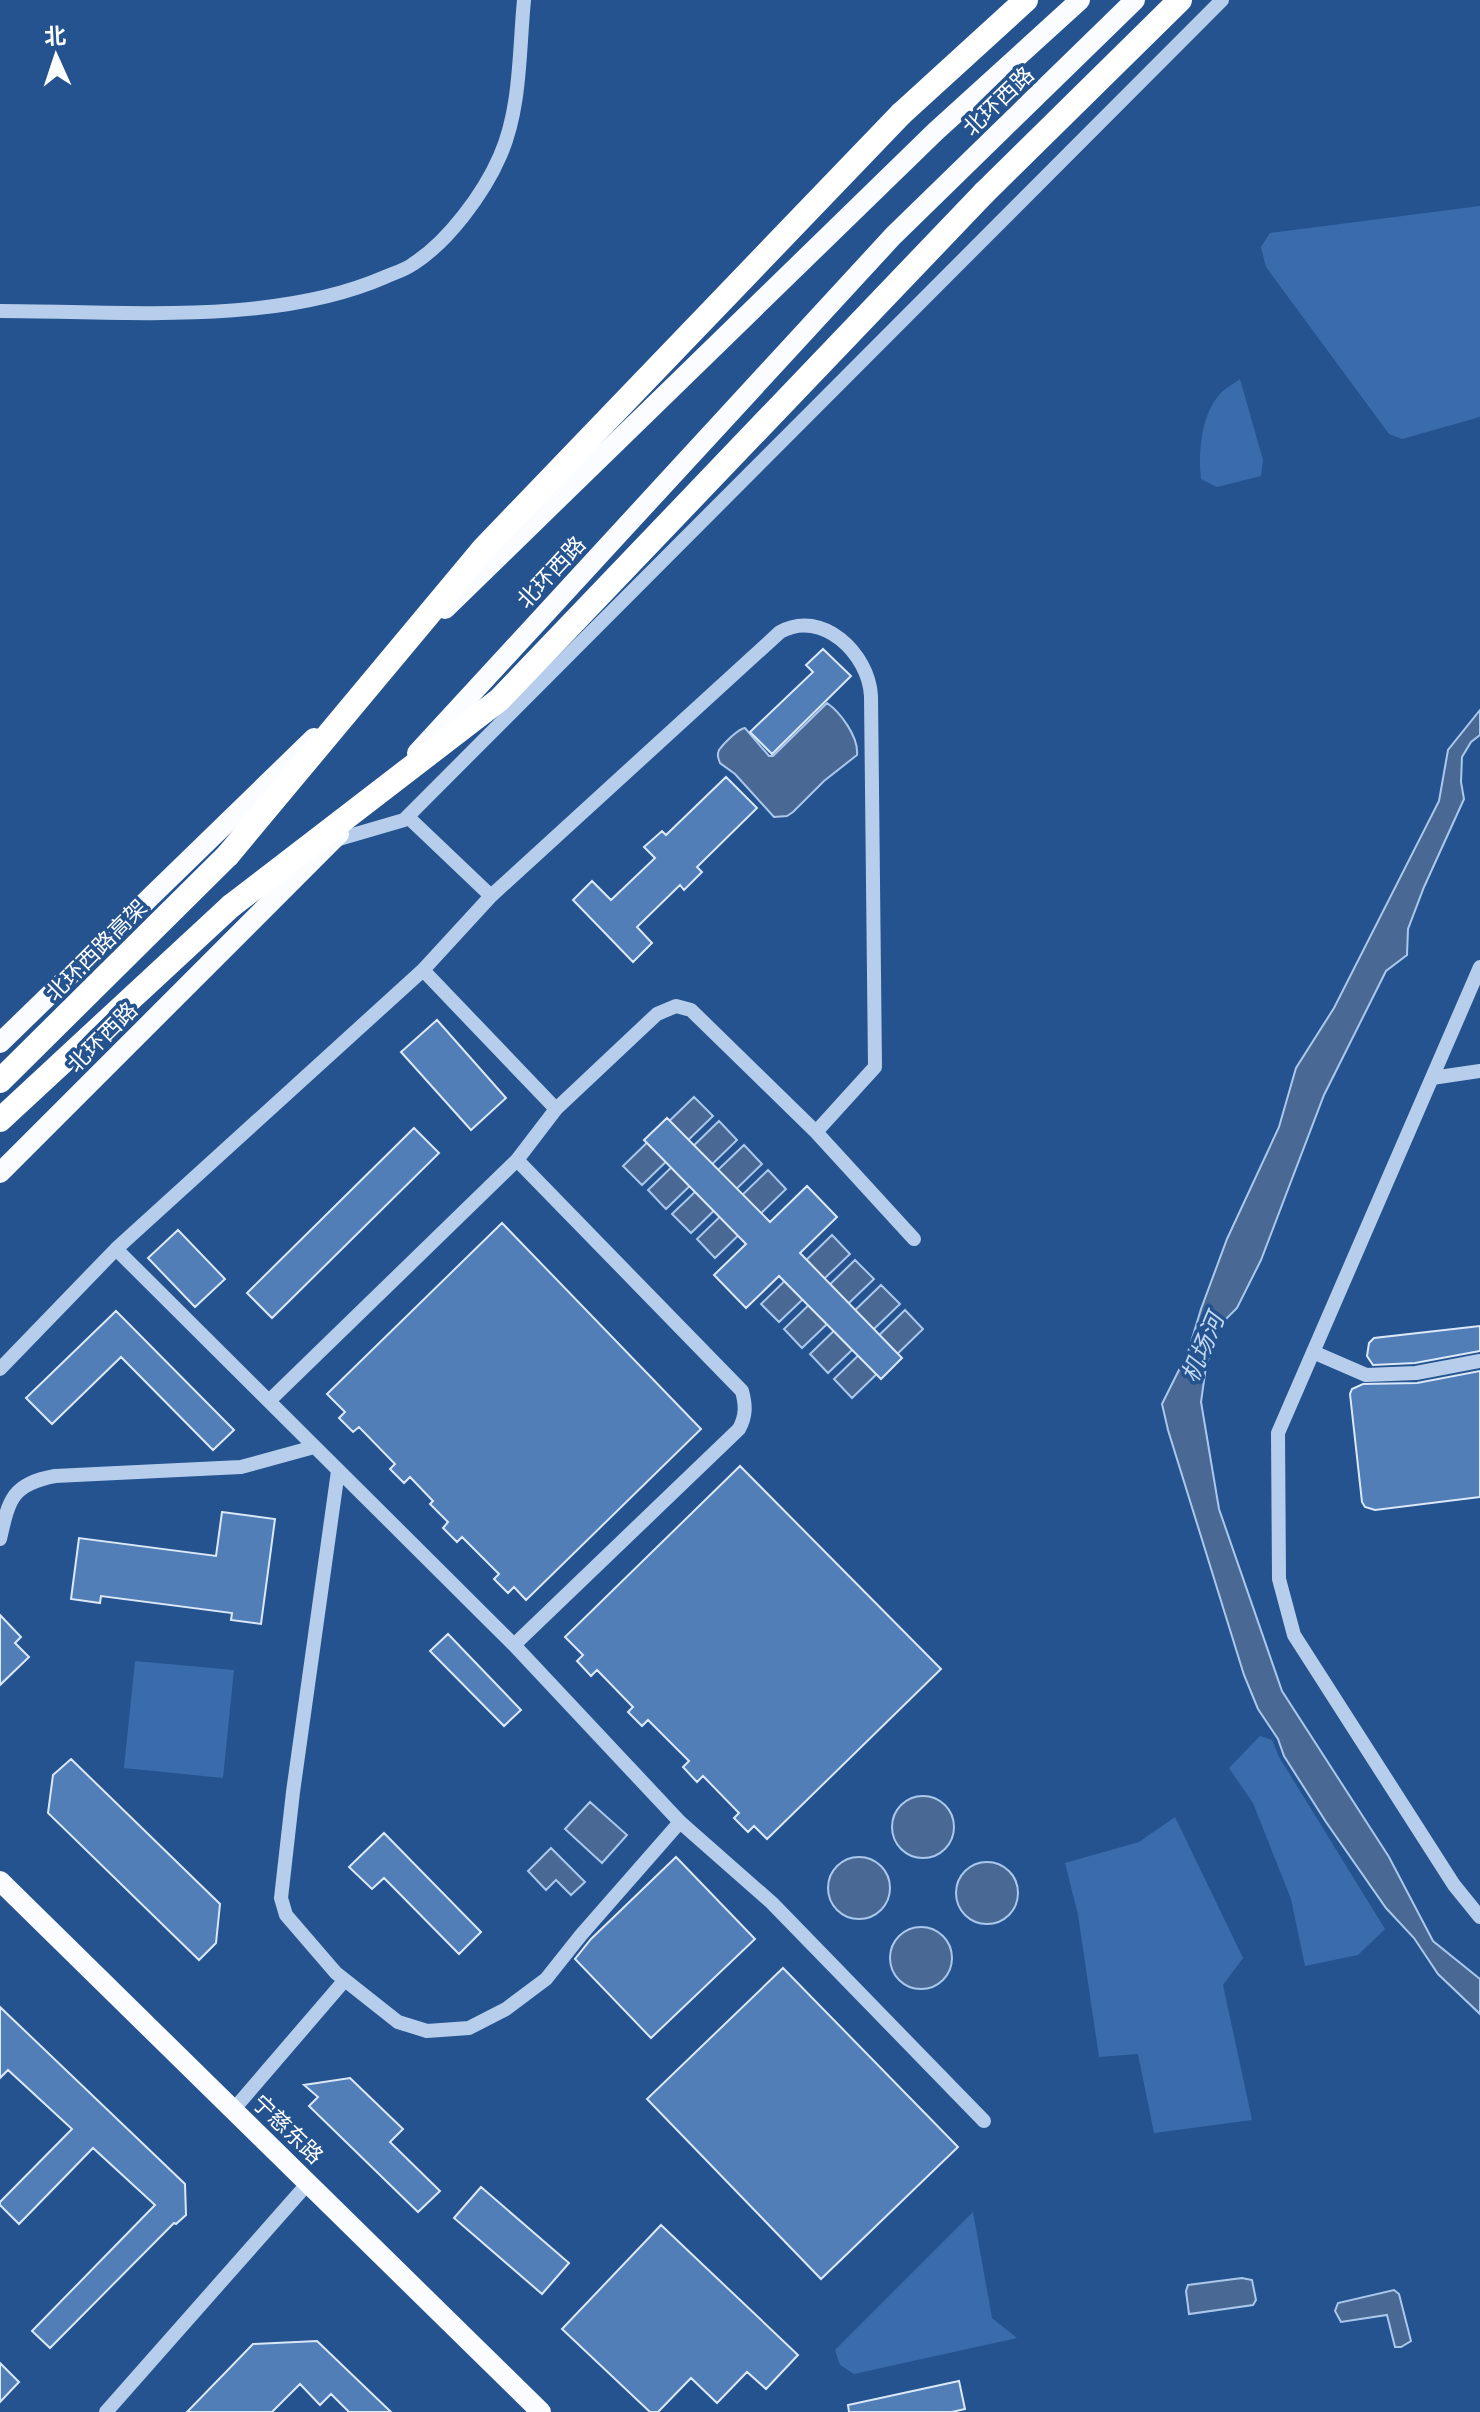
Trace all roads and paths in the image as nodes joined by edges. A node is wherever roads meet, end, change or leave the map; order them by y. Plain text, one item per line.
1 (524, 0) edge
2 (1026, 0) edge
3 (1080, 0) edge
4 (1135, 0) edge
5 (1180, 0) edge
6 (1222, 0) edge
7 (0, 311) edge
8 (408, 817) junction
9 (332, 841) junction
10 (491, 896) junction
11 (1480, 967) edge
12 (423, 970) junction
13 (0, 1043) edge
14 (1480, 1071) edge
15 (1432, 1078) junction
16 (0, 1081) edge
17 (556, 1109) junction
18 (0, 1120) edge
19 (816, 1132) junction
20 (517, 1160) junction
21 (0, 1173) edge
22 (914, 1239) dead end
23 (116, 1249) junction
24 (1313, 1352) junction
25 (1480, 1361) edge
26 (0, 1369) edge
27 (270, 1400) junction
28 (314, 1447) junction
29 (338, 1471) junction
30 (0, 1539) edge
31 (514, 1645) junction
32 (680, 1822) junction
33 (0, 1881) edge
34 (1480, 1917) edge
35 (344, 1981) junction
36 (234, 2109) junction
37 (984, 2121) dead end
38 (309, 2182) junction
39 (106, 2412) edge
40 (541, 2412) edge

1 - 7 street
2 - 16 highway, 北环西路高架, bridge
3 - 13 main road, 北环西路
4 - 9 main road, 北环西路
5 - 18 highway, bridge
6 - 8 street
8 - 9 street
8 - 10 street
9 - 21 main road, 北环西路
10 - 12 street
10 - 19 street
11 - 15 street
12 - 17 street
12 - 23 street
14 - 15 street
15 - 24 street
17 - 19 street
17 - 20 street
19 - 22 street
20 - 27 street
20 - 31 street
23 - 26 street
23 - 27 street
24 - 25 street
24 - 34 street
27 - 28 street
28 - 29 street
28 - 30 street
29 - 31 street
29 - 35 street
31 - 32 street
32 - 35 street
32 - 37 street
33 - 36 main road, 宁慈东路
35 - 36 street
36 - 38 main road, 宁慈东路
38 - 39 street
38 - 40 main road, 宁慈东路

